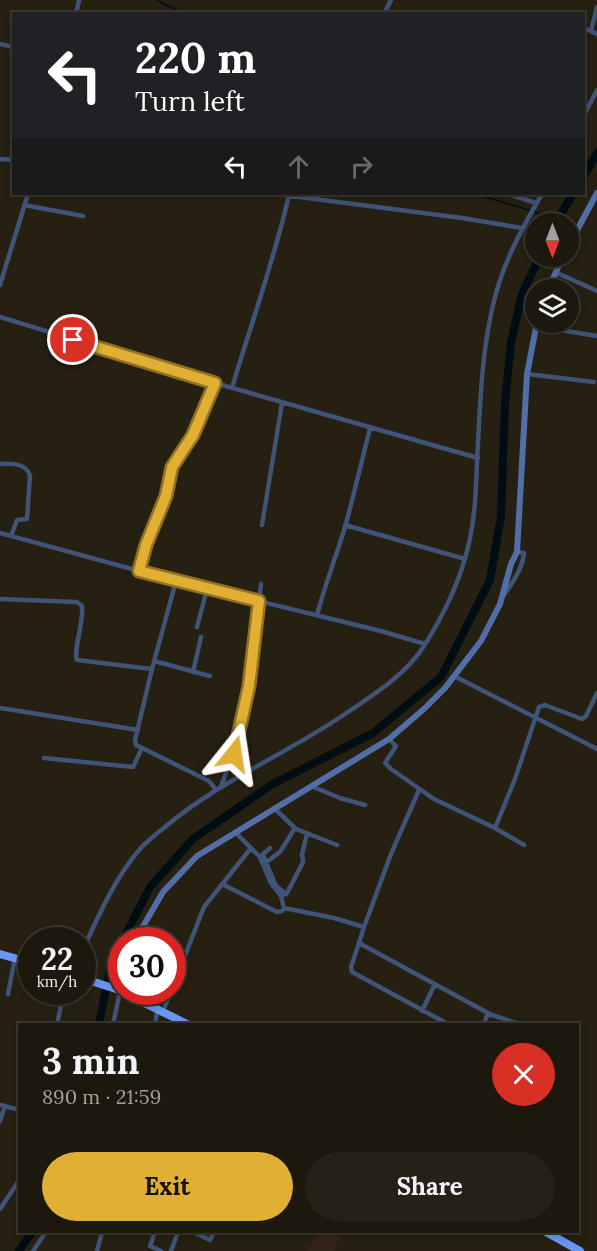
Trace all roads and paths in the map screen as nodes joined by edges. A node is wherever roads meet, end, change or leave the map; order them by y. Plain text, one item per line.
1 (597, 7) edge
2 (594, 33) edge
3 (597, 90) edge
4 (585, 110) edge
5 (597, 193) edge
6 (28, 195) edge
7 (289, 195) joint
8 (333, 195) edge
9 (511, 195) edge
10 (541, 195) edge
11 (332, 201) junction
12 (536, 204) junction
13 (24, 205) junction
14 (82, 216) dead end
15 (579, 227) edge
16 (522, 228) junction
17 (558, 267) edge
18 (555, 272) junction
19 (2, 274) edge
20 (552, 279) edge
21 (0, 285) edge
22 (597, 291) edge
23 (0, 317) edge
24 (579, 332) edge
25 (535, 333) edge
26 (597, 336) edge
27 (527, 374) junction
28 (594, 382) dead end
29 (215, 383) junction
30 (232, 388) junction
31 (282, 403) junction
32 (370, 428) junction
33 (477, 459) junction
34 (0, 464) edge
35 (262, 525) dead end
36 (345, 525) junction
37 (0, 533) edge
38 (11, 536) junction
39 (465, 559) junction
40 (139, 571) junction
41 (176, 581) junction
42 (261, 584) dead end
43 (207, 588) junction
44 (0, 599) edge
45 (259, 601) junction
46 (317, 615) junction
47 (197, 627) dead end
48 (201, 637) dead end
49 (425, 644) junction
50 (154, 661) junction
51 (152, 669) junction
52 (193, 672) junction
53 (210, 676) dead end
54 (454, 676) junction
55 (597, 693) edge
56 (0, 708) edge
57 (534, 716) junction
58 (138, 730) junction
59 (388, 738) junction
60 (142, 748) junction
61 (597, 749) edge
62 (44, 758) dead end
63 (311, 786) junction
64 (218, 789) junction
65 (419, 790) junction
66 (365, 805) dead end
67 (274, 808) junction
68 (295, 828) junction
69 (495, 828) junction
70 (235, 832) junction
71 (307, 834) junction
72 (337, 845) dead end
73 (524, 845) dead end
74 (251, 848) junction
75 (270, 848) dead end
76 (262, 856) junction
77 (266, 864) junction
78 (222, 884) junction
79 (284, 895) junction
80 (285, 909) junction
81 (93, 927) edge
82 (142, 927) edge
83 (364, 927) junction
84 (359, 943) junction
85 (0, 954) edge
86 (186, 954) edge
87 (15, 958) junction
88 (18, 959) edge
89 (435, 984) junction
90 (8, 994) dead end
91 (61, 1005) edge
92 (117, 1005) edge
93 (150, 1005) edge
94 (163, 1005) edge
95 (160, 1010) junction
96 (422, 1011) junction
97 (489, 1014) junction
98 (57, 1023) edge
99 (113, 1023) edge
100 (155, 1023) edge
101 (185, 1023) edge
102 (446, 1023) edge
103 (484, 1023) edge
104 (516, 1023) edge
105 (2, 1106) edge
106 (18, 1110) edge
107 (0, 1121) edge
108 (18, 1182) edge
109 (0, 1209) edge
110 (45, 1233) edge
111 (102, 1233) edge
112 (155, 1233) edge
113 (178, 1233) edge
114 (195, 1233) edge
115 (214, 1233) edge
116 (548, 1233) edge
117 (33, 1251) edge
118 (97, 1251) edge
119 (161, 1251) edge
120 (171, 1251) edge
121 (580, 1251) edge

1 - 2 street
3 - 4 street
5 - 15 street
6 - 13 street
7 - 11 street
7 - 30 street
8 - 11 street
9 - 12 street
10 - 12 street
11 - 16 street
12 - 16 street
13 - 14 street
13 - 19 street
16 - 33 street
17 - 18 street
18 - 20 street
18 - 22 street
19 - 21 street
23 - 29 street
24 - 26 street
25 - 27 street
27 - 28 street
27 - 54 street
29 - 30 street
29 - 40 street
30 - 31 street
31 - 32 street
31 - 35 street
32 - 33 street
32 - 36 street
33 - 39 street
34 - 38 street
36 - 39 street
36 - 46 street
37 - 38 street
38 - 40 street
39 - 49 street
40 - 41 street
41 - 43 street
41 - 50 street
42 - 45 street
43 - 45 street
43 - 47 street
44 - 51 street
45 - 46 street
45 - 64 street
46 - 49 street
48 - 52 street
49 - 64 street
50 - 51 street
50 - 52 street
51 - 58 street
52 - 53 street
54 - 57 street
54 - 59 street
55 - 57 street
56 - 58 street
57 - 61 street
57 - 69 street
58 - 60 street
59 - 63 street
59 - 65 street
60 - 62 street
60 - 64 street
63 - 66 street
63 - 67 street
64 - 81 street
65 - 69 street
65 - 83 street
67 - 68 street
67 - 70 street
68 - 71 street
68 - 77 street
69 - 73 street
70 - 74 street
70 - 82 street
71 - 72 street
71 - 79 street
74 - 76 street
74 - 78 street
75 - 76 street
76 - 77 street
77 - 79 street
78 - 80 street
78 - 86 street
79 - 80 street
80 - 83 street
83 - 84 street
84 - 89 street
84 - 96 street
85 - 87 highway
87 - 88 highway
87 - 90 street
89 - 96 street
89 - 97 street
91 - 98 street
92 - 99 street
93 - 95 highway
94 - 95 street
95 - 100 street
95 - 101 highway
96 - 102 street
97 - 103 street
97 - 104 street
105 - 106 street
105 - 107 street
108 - 109 street
110 - 117 street
111 - 118 street
112 - 119 street
113 - 120 street
114 - 115 street
116 - 121 highway

